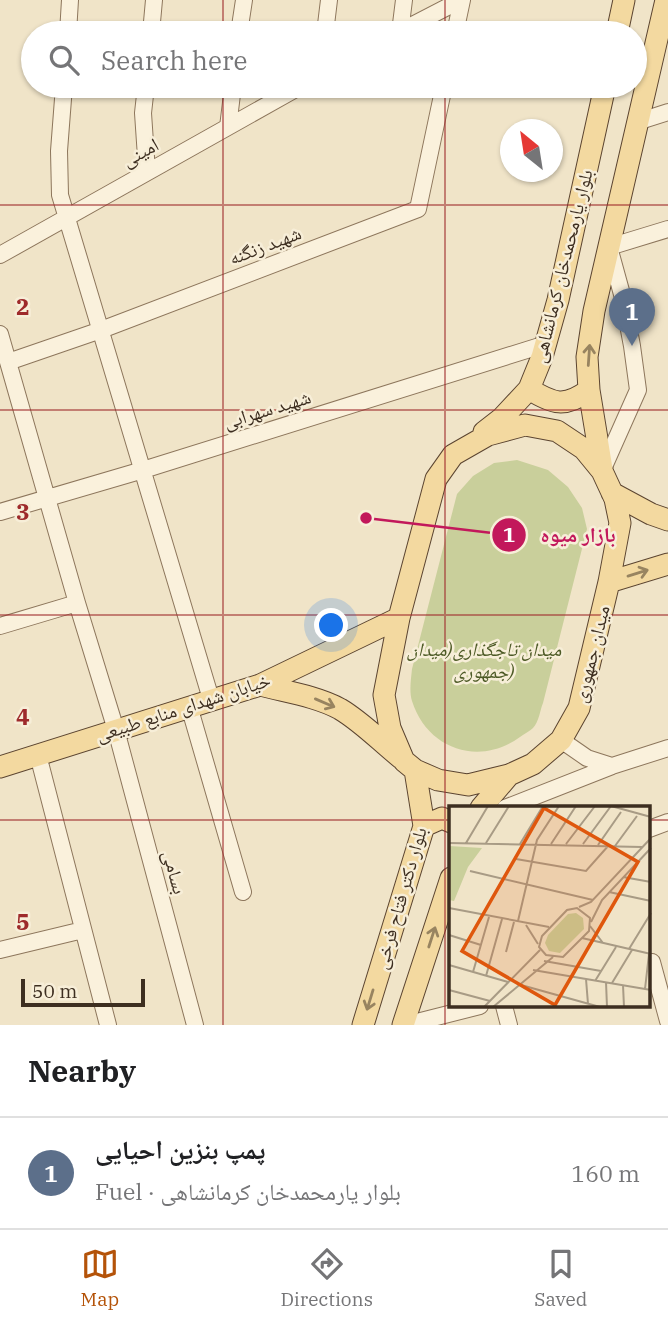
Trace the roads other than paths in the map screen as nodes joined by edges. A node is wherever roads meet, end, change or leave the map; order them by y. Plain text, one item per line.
1 (70, 0) edge
2 (154, 0) edge
3 (244, 0) edge
4 (329, 0) edge
5 (404, 0) edge
6 (461, 0) edge
7 (624, 0) edge
8 (666, 0) edge
9 (69, 21) edge
10 (152, 21) edge
11 (241, 21) edge
12 (326, 21) edge
13 (401, 21) edge
14 (422, 21) edge
15 (457, 21) edge
16 (620, 21) edge
17 (647, 80) edge
18 (63, 98) edge
19 (145, 98) edge
20 (232, 98) edge
21 (280, 98) edge
22 (441, 98) edge
23 (602, 98) edge
24 (643, 98) edge
25 (668, 112) edge
26 (637, 122) junction
27 (228, 127) junction
28 (147, 172) junction
29 (67, 217) junction
30 (668, 229) edge
31 (608, 247) junction
32 (0, 255) edge
33 (101, 330) junction
34 (0, 334) edge
35 (546, 344) junction
36 (8, 362) junction
37 (529, 389) junction
38 (589, 390) junction
39 (453, 455) junction
40 (143, 470) junction
41 (602, 471) junction
42 (612, 492) junction
43 (47, 497) junction
44 (0, 512) edge
45 (668, 520) edge
46 (668, 564) edge
47 (608, 582) junction
48 (77, 603) junction
49 (399, 618) junction
50 (0, 626) edge
51 (260, 685) junction
52 (211, 699) junction
53 (189, 706) junction
54 (116, 730) junction
55 (561, 740) junction
56 (668, 747) edge
57 (37, 755) junction
58 (409, 765) junction
59 (0, 766) edge
60 (612, 766) junction
61 (509, 775) junction
62 (483, 806) edge
63 (510, 806) edge
64 (449, 821) edge
65 (668, 822) edge
66 (424, 826) junction
67 (650, 829) edge
68 (243, 892) dead end
69 (447, 904) edge
70 (83, 930) junction
71 (0, 950) edge
72 (656, 961) edge
73 (476, 1007) edge
74 (504, 1007) edge
75 (668, 1021) edge
76 (108, 1025) edge
77 (195, 1025) edge
78 (363, 1025) edge
79 (404, 1025) edge
80 (509, 1025) edge

1 - 9 street
2 - 10 street
3 - 11 street
4 - 12 street
5 - 13 street
6 - 14 street
6 - 15 street
7 - 16 main road
8 - 17 main road, بلوار یارمحمدخان کرمانشاهی
18 - 29 street
19 - 28 street
20 - 27 street
21 - 27 street, امینی
22 - 33 street, شهید زنگنه
23 - 35 main road, بلوار یارمحمدخان کرمانشاهی
24 - 26 main road, بلوار یارمحمدخان کرمانشاهی
25 - 26 street
26 - 31 main road, بلوار یارمحمدخان کرمانشاهی
27 - 28 street, امینی
28 - 29 street, امینی
29 - 32 street, امینی
29 - 33 street
30 - 31 street
38 -> 31 main road, بلوار یارمحمدخان کرمانشاهی
31 - 41 street
33 - 36 street, شهید زنگنه
33 - 40 street
34 - 36 street, بسامی
35 - 37 main road, بلوار یارمحمدخان کرمانشاهی
35 - 40 street, شهید سهرابی
36 - 43 street, بسامی
37 - 38 main road
37 - 39 main road, بلوار یارمحمدخان کرمانشاهی
38 - 41 main road, بلوار یارمحمدخان کرمانشاهی
39 - 41 main road, میدان جمهوری
39 - 49 main road, میدان جمهوری
40 - 43 street, شهید سهرابی
40 - 52 street
41 - 42 main road, میدان جمهوری
42 - 45 main road
42 - 47 main road, میدان جمهوری
43 - 44 street, شهید سهرابی
43 - 48 street, بسامی
47 -> 46 main road
47 - 55 main road, میدان جمهوری
48 - 50 street
48 - 54 street, بسامی
49 - 51 main road, خیابان شهدای منابع طبیعی
49 - 58 main road, میدان جمهوری
51 - 52 main road, خیابان شهدای منابع طبیعی
51 -> 58 main road
52 - 53 main road, خیابان شهدای منابع طبیعی
53 - 54 main road, خیابان شهدای منابع طبیعی
53 - 68 street
54 - 57 main road, خیابان شهدای منابع طبیعی
54 - 77 street, بسامی
55 - 60 street
55 - 61 main road, میدان جمهوری
56 - 60 street
57 - 59 main road, خیابان شهدای منابع طبیعی
57 - 70 street
58 - 61 main road, میدان جمهوری
58 - 66 main road, بلوار دکتر فتاح فرخی
60 - 63 street
61 - 62 main road
64 - 66 main road
65 - 67 street
66 -> 78 main road, بلوار دکتر فتاح فرخی
79 -> 69 main road, بلوار دکتر فتاح فرخی
70 - 71 street
70 - 76 street
72 - 75 street
73 - 79 street
74 - 80 street

